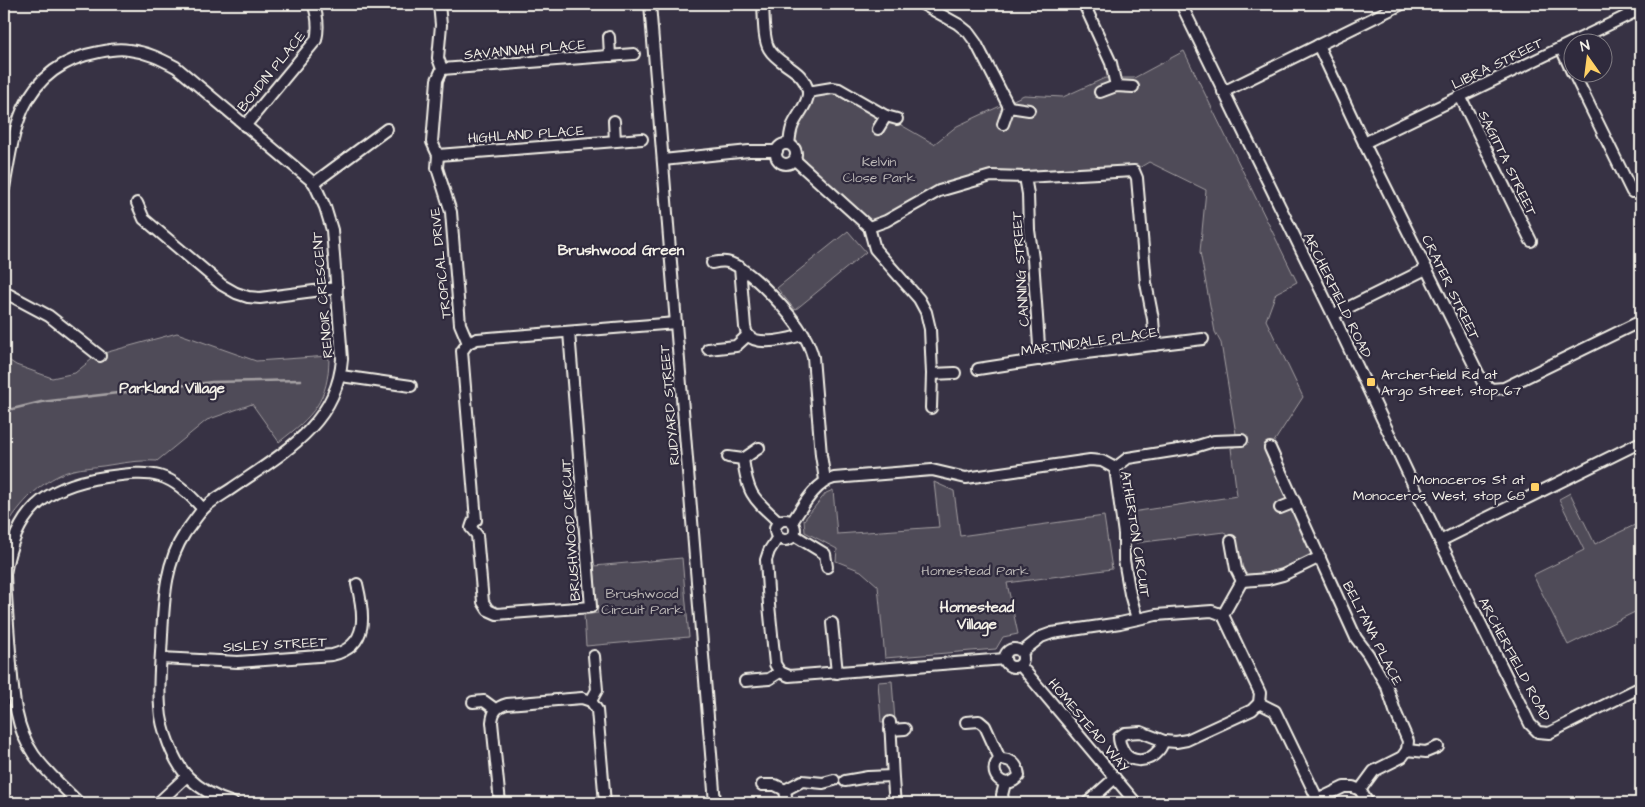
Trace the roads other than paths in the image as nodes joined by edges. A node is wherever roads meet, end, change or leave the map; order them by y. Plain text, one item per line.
1 (313, 4) edge
2 (439, 4) edge
3 (650, 4) edge
4 (763, 4) edge
5 (922, 4) edge
6 (1084, 4) edge
7 (1181, 4) edge
8 (1402, 4) edge
9 (1641, 9) edge
10 (609, 37) dead end
11 (1318, 45) junction
12 (1561, 48) joint
13 (634, 54) dead end
14 (610, 56) junction
15 (785, 63) junction
16 (442, 69) junction
17 (778, 72) dead end
18 (1578, 82) edge
19 (1116, 86) junction
20 (1133, 87) dead end
21 (808, 92) junction
22 (1100, 92) dead end
23 (1223, 92) junction
24 (1460, 96) junction
25 (1009, 107) junction
26 (1029, 110) dead end
27 (886, 116) junction
28 (897, 119) dead end
29 (614, 121) dead end
30 (1003, 124) dead end
31 (245, 126) junction
32 (387, 129) dead end
33 (878, 129) dead end
34 (642, 139) dead end
35 (615, 141) junction
36 (1364, 143) junction
37 (790, 144) junction
38 (777, 151) junction
39 (438, 155) junction
40 (7, 158) edge
41 (663, 160) junction
42 (795, 160) junction
43 (1025, 177) junction
44 (314, 183) junction
45 (4, 188) edge
46 (1632, 192) dead end
47 (137, 203) dead end
48 (869, 226) junction
49 (1531, 241) dead end
50 (712, 263) dead end
51 (740, 267) junction
52 (1426, 269) junction
53 (336, 288) junction
54 (4, 292) edge
55 (1333, 315) junction
56 (1641, 321) edge
57 (676, 323) junction
58 (569, 332) junction
59 (804, 334) junction
60 (748, 335) junction
61 (1203, 339) dead end
62 (468, 342) junction
63 (1155, 345) junction
64 (708, 349) dead end
65 (100, 356) dead end
66 (1040, 360) junction
67 (978, 369) dead end
68 (956, 373) dead end
69 (932, 374) junction
70 (341, 376) junction
71 (410, 386) dead end
72 (931, 408) dead end
73 (1242, 440) dead end
74 (1641, 442) edge
75 (759, 448) dead end
76 (1270, 448) dead end
77 (728, 457) dead end
78 (743, 459) junction
79 (1115, 468) junction
80 (826, 480) junction
81 (1295, 502) junction
82 (1280, 508) dead end
83 (203, 509) junction
84 (780, 522) junction
85 (792, 522) junction
86 (794, 535) junction
87 (778, 537) junction
88 (1231, 541) dead end
89 (1440, 541) junction
90 (1320, 557) junction
91 (827, 567) dead end
92 (1242, 582) junction
93 (357, 584) dead end
94 (1223, 616) junction
95 (1137, 619) junction
96 (832, 623) dead end
97 (1022, 652) junction
98 (594, 656) dead end
99 (161, 658) junction
100 (1004, 659) junction
101 (1020, 665) junction
102 (780, 672) junction
103 (837, 673) junction
104 (745, 681) dead end
105 (1641, 687) edge
106 (591, 701) junction
107 (473, 702) dead end
108 (1259, 703) junction
109 (495, 709) junction
110 (966, 722) dead end
111 (905, 729) dead end
112 (1164, 741) dead end
113 (1438, 747) dead end
114 (1407, 750) junction
115 (1000, 759) junction
116 (187, 776) junction
117 (892, 776) junction
118 (1115, 778) junction
119 (834, 780) dead end
120 (845, 782) dead end
121 (1005, 783) junction
122 (762, 785) dead end
123 (785, 790) junction
124 (1360, 790) junction
125 (1314, 801) edge
126 (79, 803) edge
127 (158, 803) edge
128 (233, 803) edge
129 (500, 803) edge
130 (605, 803) edge
131 (716, 803) edge
132 (787, 803) edge
133 (895, 803) edge
134 (1004, 803) edge
135 (1087, 803) edge
136 (1136, 803) edge
137 (1368, 803) edge

1 - 31 street, BOUDIN PLACE
2 - 16 street, TROPICAL DRIVE
3 - 41 street, RUDYARD STREET
4 - 15 street
5 - 25 street
6 - 19 street
7 - 23 street, ARCHERFIELD ROAD
8 - 11 street
9 - 12 street, LIBRA STREET
10 - 14 street
11 - 23 street
11 - 36 street, CRATER STREET
12 - 24 street, LIBRA STREET
13 - 14 street, SAVANNAH PLACE
14 - 16 street, SAVANNAH PLACE
15 - 17 street
15 - 21 street
16 - 39 street, TROPICAL DRIVE
18 - 46 street
19 - 20 street
19 - 22 street
21 - 27 street
21 - 37 street
23 - 55 street, ARCHERFIELD ROAD
24 - 36 street, LIBRA STREET
24 - 49 street, SAGITTA STREET
25 - 26 street
25 - 30 street
27 - 28 street
27 - 33 street
29 - 35 street
31 - 40 street, RENOIR CRESCENT
31 - 44 street, RENOIR CRESCENT
32 - 44 street
34 - 35 street, HIGHLAND PLACE
35 - 39 street, HIGHLAND PLACE
36 - 52 street, CRATER STREET
37 - 38 street
37 - 42 street
38 - 41 street
38 - 42 street
39 - 62 street, TROPICAL DRIVE
40 - 45 street, RENOIR CRESCENT
41 - 57 street, RUDYARD STREET
42 - 48 street
43 - 48 street
43 - 63 street
43 - 66 street, CANNING STREET
44 - 53 street, RENOIR CRESCENT
47 - 53 street
48 - 69 street
50 - 51 street
51 - 59 street
51 - 60 street
52 - 55 street
52 - 56 street, CRATER STREET
53 - 70 street, RENOIR CRESCENT
54 - 65 street
55 - 89 street, ARCHERFIELD ROAD
57 - 58 street
57 - 131 street, RUDYARD STREET
58 - 62 street
58 - 62 street, BRUSHWOOD CIRCUIT
59 - 60 street
59 - 80 street
60 - 64 street
61 - 63 street, MARTINDALE PLACE
63 - 66 street, MARTINDALE PLACE
66 - 67 street, MARTINDALE PLACE
68 - 69 street
69 - 72 street
70 - 71 street
70 - 83 street, RENOIR CRESCENT
73 - 79 street
74 - 89 street
75 - 78 street
76 - 81 street, BELTANA PLACE
77 - 78 street
78 - 84 street
79 - 80 street, ATHERTON CIRCUIT
79 - 95 street, ATHERTON CIRCUIT
80 - 85 street
81 - 82 street
81 - 90 street, BELTANA PLACE
83 - 99 street, RENOIR CRESCENT
83 - 126 street
84 - 85 street
84 - 87 street
85 - 86 street
86 - 87 street
86 - 91 street
87 - 102 street
88 - 92 street
89 - 105 street, ARCHERFIELD ROAD
90 - 92 street
90 - 114 street, BELTANA PLACE
92 - 94 street
93 - 99 street, SISLEY STREET
94 - 95 street
94 - 108 street
95 - 97 street
96 - 103 street
97 - 100 street
97 - 101 street
98 - 106 street
99 - 116 street, RENOIR CRESCENT
100 - 101 street
100 - 103 street
101 - 118 street, HOMESTEAD WAY
102 - 103 street
102 - 104 street
106 - 109 street
106 - 130 street
107 - 109 street
108 - 112 street
108 - 125 street
109 - 129 street
110 - 115 street
111 - 117 street
113 - 114 street
114 - 124 street
115 - 121 street
115 - 121 street
116 - 127 street
116 - 128 street, RENOIR CRESCENT
117 - 120 street
117 - 133 street
118 - 135 street
118 - 136 street, HOMESTEAD WAY
119 - 123 street
121 - 134 street
122 - 123 street
123 - 132 street
124 - 125 street
124 - 137 street

